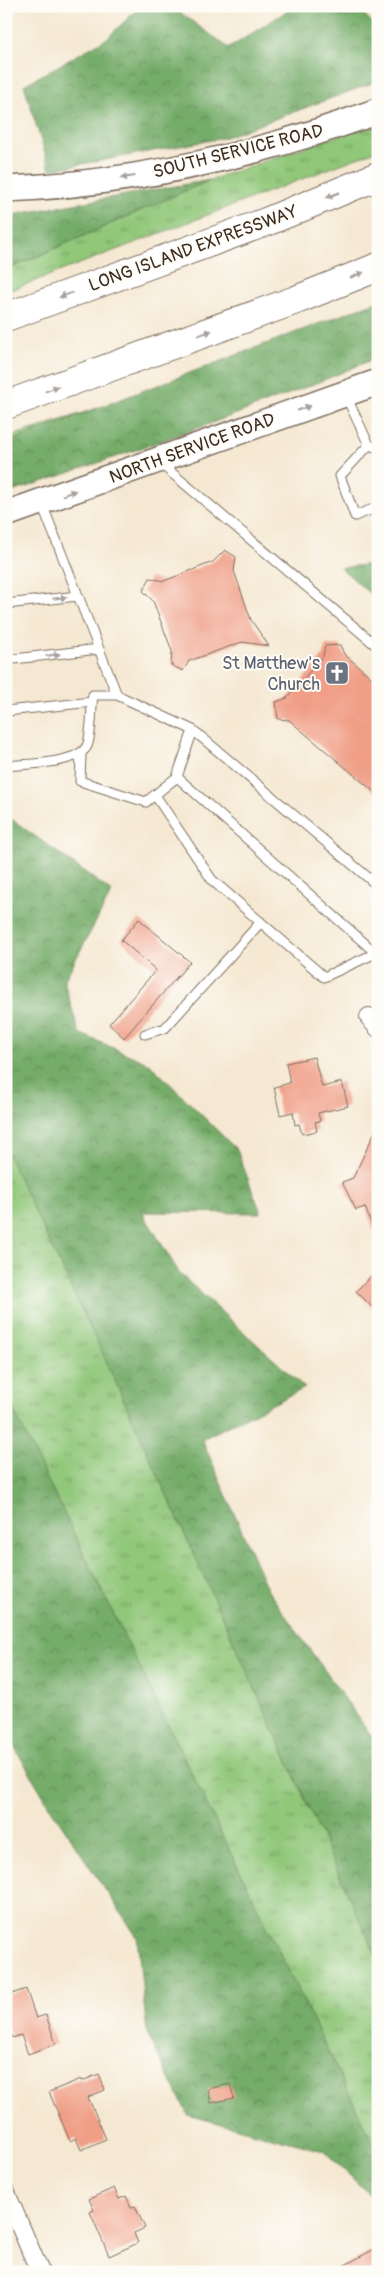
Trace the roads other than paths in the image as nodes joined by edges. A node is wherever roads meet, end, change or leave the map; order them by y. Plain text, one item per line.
1 (378, 111) edge
2 (378, 176) edge
3 (6, 189) edge
4 (378, 267) edge
5 (6, 317) edge
6 (378, 382) edge
7 (345, 394) junction
8 (6, 405) edge
9 (373, 447) edge
10 (157, 461) junction
11 (42, 502) junction
12 (378, 506) edge
13 (6, 514) edge
14 (78, 596) junction
15 (6, 604) edge
16 (378, 647) edge
17 (99, 649) junction
18 (6, 660) edge
19 (117, 694) junction
20 (92, 702) junction
21 (6, 711) edge
22 (194, 730) junction
23 (81, 754) junction
24 (6, 766) edge
25 (177, 777) junction
26 (155, 795) junction
27 (378, 886) edge
28 (261, 922) junction
29 (377, 954) edge
30 (145, 1034) dead end
31 (6, 2193) edge
32 (40, 2272) edge

1 -> 3 main road, SOUTH SERVICE ROAD
2 -> 5 highway, LONG ISLAND EXPRESSWAY
8 -> 4 highway
6 - 7 main road, NORTH SERVICE ROAD
7 - 9 lane
10 -> 7 main road, NORTH SERVICE ROAD
9 - 12 lane
11 -> 10 main road, NORTH SERVICE ROAD
10 - 16 lane
11 - 13 main road, NORTH SERVICE ROAD
11 - 14 lane
15 -> 14 lane
14 - 17 lane
18 -> 17 lane
17 - 19 lane
19 - 20 lane
19 - 22 lane
20 - 21 lane
20 - 23 lane
22 - 25 lane
22 - 27 lane
23 - 24 lane
23 - 26 lane
25 - 26 lane
25 - 29 lane
26 - 28 lane
28 - 29 lane
28 - 30 lane
31 - 32 street

